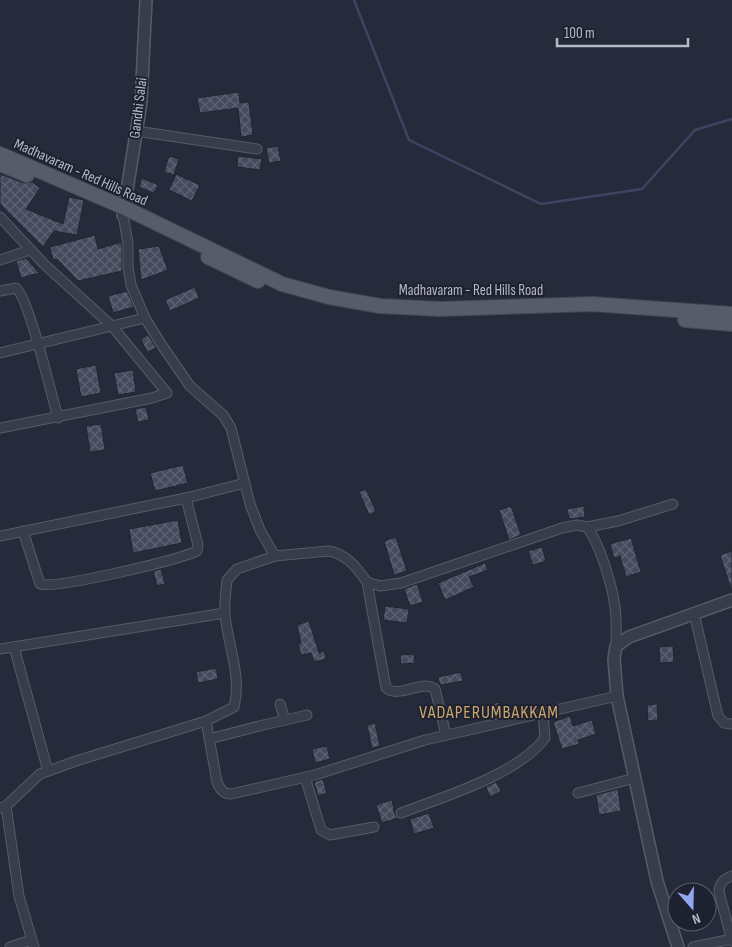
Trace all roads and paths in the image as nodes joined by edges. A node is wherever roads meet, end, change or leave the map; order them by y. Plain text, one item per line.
1 (146, 0) edge
2 (136, 131) junction
3 (257, 149) dead end
4 (0, 154) edge
5 (0, 164) edge
6 (123, 211) junction
7 (0, 217) edge
8 (30, 250) junction
9 (0, 260) edge
10 (0, 291) edge
11 (732, 314) edge
12 (145, 318) junction
13 (732, 324) edge
14 (112, 326) junction
15 (38, 344) junction
16 (0, 353) edge
17 (58, 418) junction
18 (0, 428) edge
19 (245, 483) junction
20 (186, 498) junction
21 (673, 504) dead end
22 (587, 527) junction
23 (23, 531) junction
24 (0, 536) edge
25 (275, 556) junction
26 (367, 582) junction
27 (732, 600) edge
28 (225, 613) junction
29 (694, 613) junction
30 (616, 646) junction
31 (14, 647) junction
32 (0, 649) edge
33 (617, 696) junction
34 (280, 704) dead end
35 (543, 712) junction
36 (307, 715) dead end
37 (285, 720) junction
38 (206, 721) junction
39 (732, 724) edge
40 (446, 735) junction
41 (209, 739) junction
42 (48, 771) junction
43 (305, 778) junction
44 (635, 778) junction
45 (578, 793) dead end
46 (3, 807) edge
47 (401, 813) dead end
48 (374, 827) dead end
49 (732, 876) edge
50 (732, 940) edge
51 (33, 943) edge
52 (10, 947) edge
53 (678, 947) edge
54 (693, 947) edge

1 - 2 street, Gandhi Salai
2 - 3 street
2 - 6 street, Gandhi Salai
4 - 6 main road, Madhavaram - Red Hills Road
5 - 6 main road, Madhavaram - Red Hills Road
6 - 11 main road, Madhavaram - Red Hills Road
6 - 12 street
6 - 13 main road, Madhavaram - Red Hills Road
7 - 8 street
8 - 9 street
8 - 14 street
10 - 15 street
12 - 14 street
12 - 19 street
14 - 15 street
14 - 17 street
15 - 16 street
15 - 17 street
17 - 18 street
19 - 20 street
19 - 25 street
20 - 23 street
20 - 23 street
21 - 22 street
22 - 26 street
22 - 30 street
23 - 24 street
25 - 26 street
25 - 28 street
26 - 40 street
27 - 29 street
28 - 31 street
28 - 38 street
29 - 30 street
29 - 39 street
30 - 33 street
31 - 32 street
31 - 42 street
33 - 35 street
33 - 44 street
34 - 37 street
35 - 40 street
35 - 47 street
36 - 37 street
37 - 41 street
38 - 41 street
38 - 42 street
40 - 43 street
41 - 43 street
42 - 46 street
43 - 48 street
44 - 45 street
44 - 53 street
46 - 51 street
49 - 50 street
50 - 54 street
51 - 52 street

